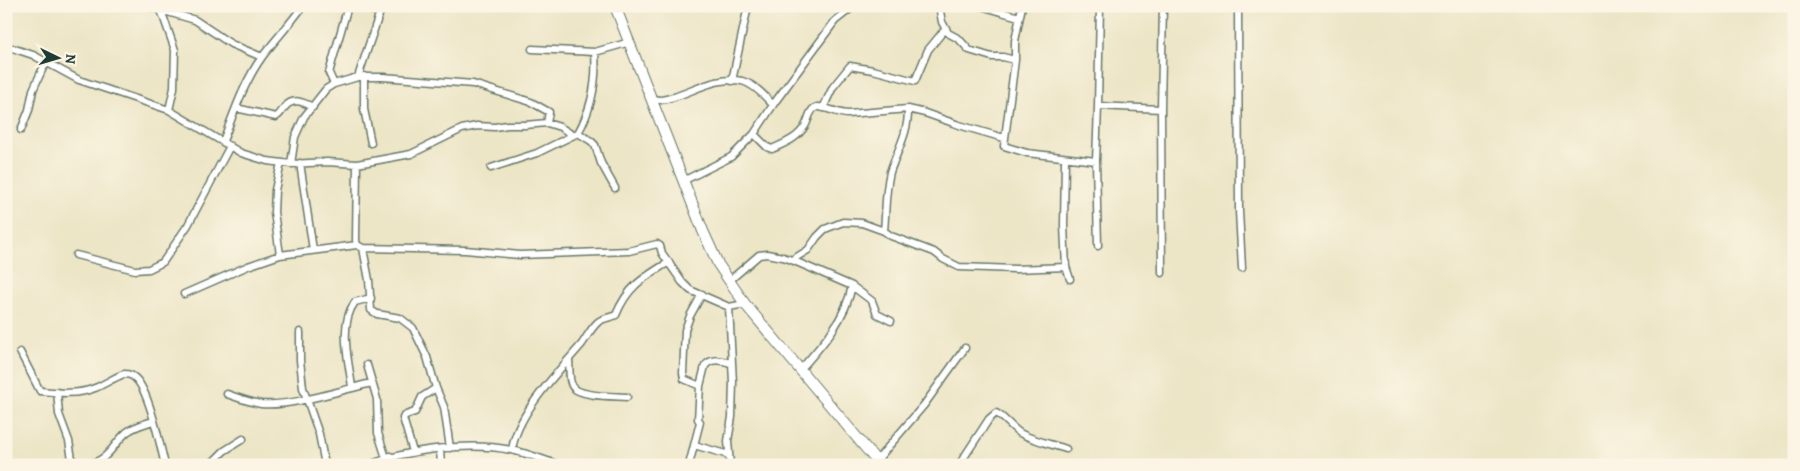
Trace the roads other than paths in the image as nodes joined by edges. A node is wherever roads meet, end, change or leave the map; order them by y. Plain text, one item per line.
1 (147, 6) edge
2 (303, 6) edge
3 (348, 6) edge
4 (358, 6) edge
5 (616, 6) edge
6 (748, 6) edge
7 (940, 6) edge
8 (981, 6) edge
9 (1022, 6) edge
10 (1100, 6) edge
11 (1163, 6) edge
12 (1238, 6) edge
13 (852, 7) edge
14 (161, 10) junction
15 (381, 10) edge
16 (1019, 17) junction
17 (946, 28) junction
18 (630, 42) junction
19 (6, 46) edge
20 (532, 49) dead end
21 (595, 52) junction
22 (262, 58) junction
23 (1014, 60) junction
24 (47, 64) junction
25 (361, 77) junction
26 (732, 81) junction
27 (334, 84) junction
28 (652, 98) junction
29 (773, 105) junction
30 (1098, 106) junction
31 (313, 107) junction
32 (236, 108) junction
33 (823, 108) junction
34 (908, 109) junction
35 (1161, 109) junction
36 (169, 110) junction
37 (547, 123) junction
38 (21, 130) dead end
39 (576, 134) junction
40 (754, 134) junction
41 (1004, 138) junction
42 (223, 141) junction
43 (371, 143) dead end
44 (230, 146) junction
45 (1065, 158) junction
46 (1096, 161) junction
47 (281, 163) junction
48 (300, 163) junction
49 (291, 164) junction
50 (356, 164) junction
51 (491, 168) dead end
52 (683, 181) junction
53 (615, 188) dead end
54 (884, 231) junction
55 (360, 246) junction
56 (1098, 246) dead end
57 (313, 250) junction
58 (76, 255) dead end
59 (280, 255) junction
60 (792, 260) junction
61 (669, 262) junction
62 (1066, 267) junction
63 (1242, 268) dead end
64 (1162, 273) dead end
65 (1070, 279) dead end
66 (729, 281) junction
67 (852, 286) junction
68 (184, 294) dead end
69 (702, 294) junction
70 (371, 298) junction
71 (745, 304) junction
72 (729, 307) junction
73 (891, 321) dead end
74 (300, 332) dead end
75 (965, 348) dead end
76 (20, 352) dead end
77 (569, 360) junction
78 (731, 363) junction
79 (367, 365) dead end
80 (800, 370) junction
81 (372, 383) junction
82 (700, 386) junction
83 (352, 388) junction
84 (436, 388) junction
85 (57, 392) junction
86 (227, 394) dead end
87 (627, 397) dead end
88 (306, 399) junction
89 (153, 421) junction
90 (243, 439) dead end
91 (694, 445) junction
92 (450, 448) junction
93 (1066, 449) dead end
94 (440, 450) junction
95 (512, 450) junction
96 (414, 452) junction
97 (729, 455) junction
98 (388, 457) junction
99 (878, 463) edge
100 (90, 464) edge
101 (73, 465) edge
102 (165, 465) edge
103 (210, 465) edge
104 (325, 465) edge
105 (370, 465) edge
106 (391, 465) edge
107 (441, 465) edge
108 (559, 465) edge
109 (689, 465) edge
110 (730, 465) edge
111 (959, 465) edge

1 - 14 street
2 - 22 street
3 - 27 street
4 - 15 street
5 - 18 main road
6 - 26 street
7 - 17 street
8 - 16 street
9 - 16 street
10 - 30 street
11 - 35 street
12 - 63 street
13 - 29 street
14 - 22 street
14 - 36 street
15 - 25 street
16 - 23 street
17 - 23 street
17 - 33 street
18 - 21 street
18 - 28 main road
19 - 24 street
20 - 21 street
21 - 39 street
22 - 32 street
23 - 41 street
24 - 36 street
24 - 38 street
25 - 27 street
25 - 37 street
25 - 43 street
26 - 28 street
26 - 29 street
27 - 31 street
28 - 52 main road
29 - 40 street
30 - 35 street
30 - 46 street
31 - 32 street
31 - 49 street
32 - 42 street
33 - 34 street
33 - 40 street
34 - 41 street
34 - 54 street
35 - 64 street
36 - 42 street
37 - 39 street
37 - 50 street
39 - 51 street
39 - 53 street
40 - 52 street
41 - 45 street
42 - 44 street
44 - 47 street
44 - 58 street
45 - 46 street
45 - 62 street
46 - 56 street
47 - 49 street
47 - 59 street
48 - 49 street
48 - 50 street
48 - 57 street
50 - 55 street
52 - 66 main road
54 - 60 street
54 - 62 street
55 - 57 street
55 - 61 street
55 - 70 street
57 - 59 street
59 - 68 street
60 - 66 street
60 - 67 street
61 - 69 street
61 - 77 street
62 - 65 street
66 - 71 main road
67 - 73 street
67 - 80 street
69 - 72 street
69 - 82 street
70 - 83 street
70 - 84 street
71 - 72 street
71 - 80 main road
72 - 78 street
74 - 88 street
75 - 99 street
76 - 85 street
77 - 87 street
77 - 95 street
78 - 82 street
78 - 97 street
79 - 81 street
80 - 99 main road
81 - 83 street
81 - 98 street
82 - 91 street
83 - 88 street
84 - 92 street
84 - 96 street
85 - 89 street
85 - 101 street
86 - 88 street
88 - 104 street
89 - 100 street
89 - 102 street
90 - 103 street
91 - 97 street
91 - 109 street
92 - 94 street
92 - 95 street
93 - 111 street
94 - 96 street
94 - 107 street
95 - 108 street
96 - 98 street
97 - 110 street
98 - 105 street
98 - 106 street

